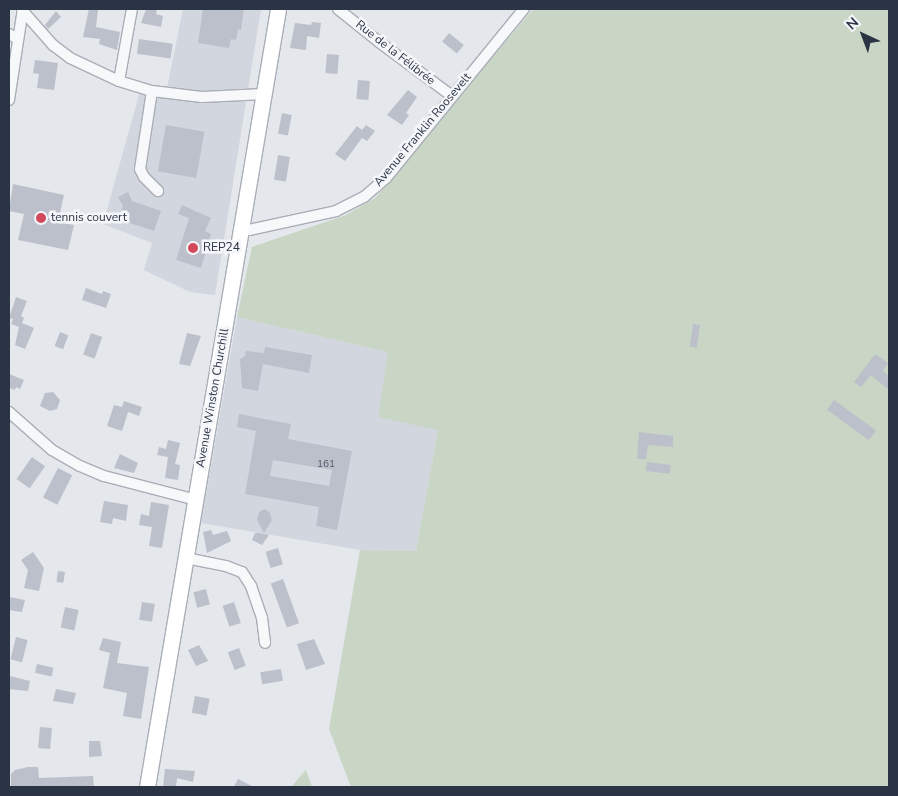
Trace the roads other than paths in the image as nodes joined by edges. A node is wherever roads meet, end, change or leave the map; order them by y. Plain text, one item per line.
1 (22, 9) edge
2 (132, 9) edge
3 (278, 9) edge
4 (338, 9) edge
5 (524, 9) edge
6 (13, 36) edge
7 (119, 81) junction
8 (152, 91) junction
9 (264, 94) junction
10 (452, 96) junction
11 (9, 100) edge
12 (158, 191) dead end
13 (241, 229) junction
14 (9, 412) edge
15 (196, 500) junction
16 (186, 558) junction
17 (265, 643) dead end
18 (147, 787) edge

1 - 6 street
1 - 7 street
2 - 7 street
3 - 9 main road, Avenue Winston Churchill
4 - 10 street, Rue de la Félibrée
5 - 10 street, Avenue Franklin Roosevelt
6 - 11 street
7 - 8 street
8 - 9 street
8 - 12 street
9 - 13 main road, Avenue Winston Churchill
10 - 13 street, Avenue Franklin Roosevelt
13 - 15 main road, Avenue Winston Churchill
14 - 15 street
15 - 16 main road, Avenue Winston Churchill
16 - 17 street
16 - 18 main road, Avenue Winston Churchill

